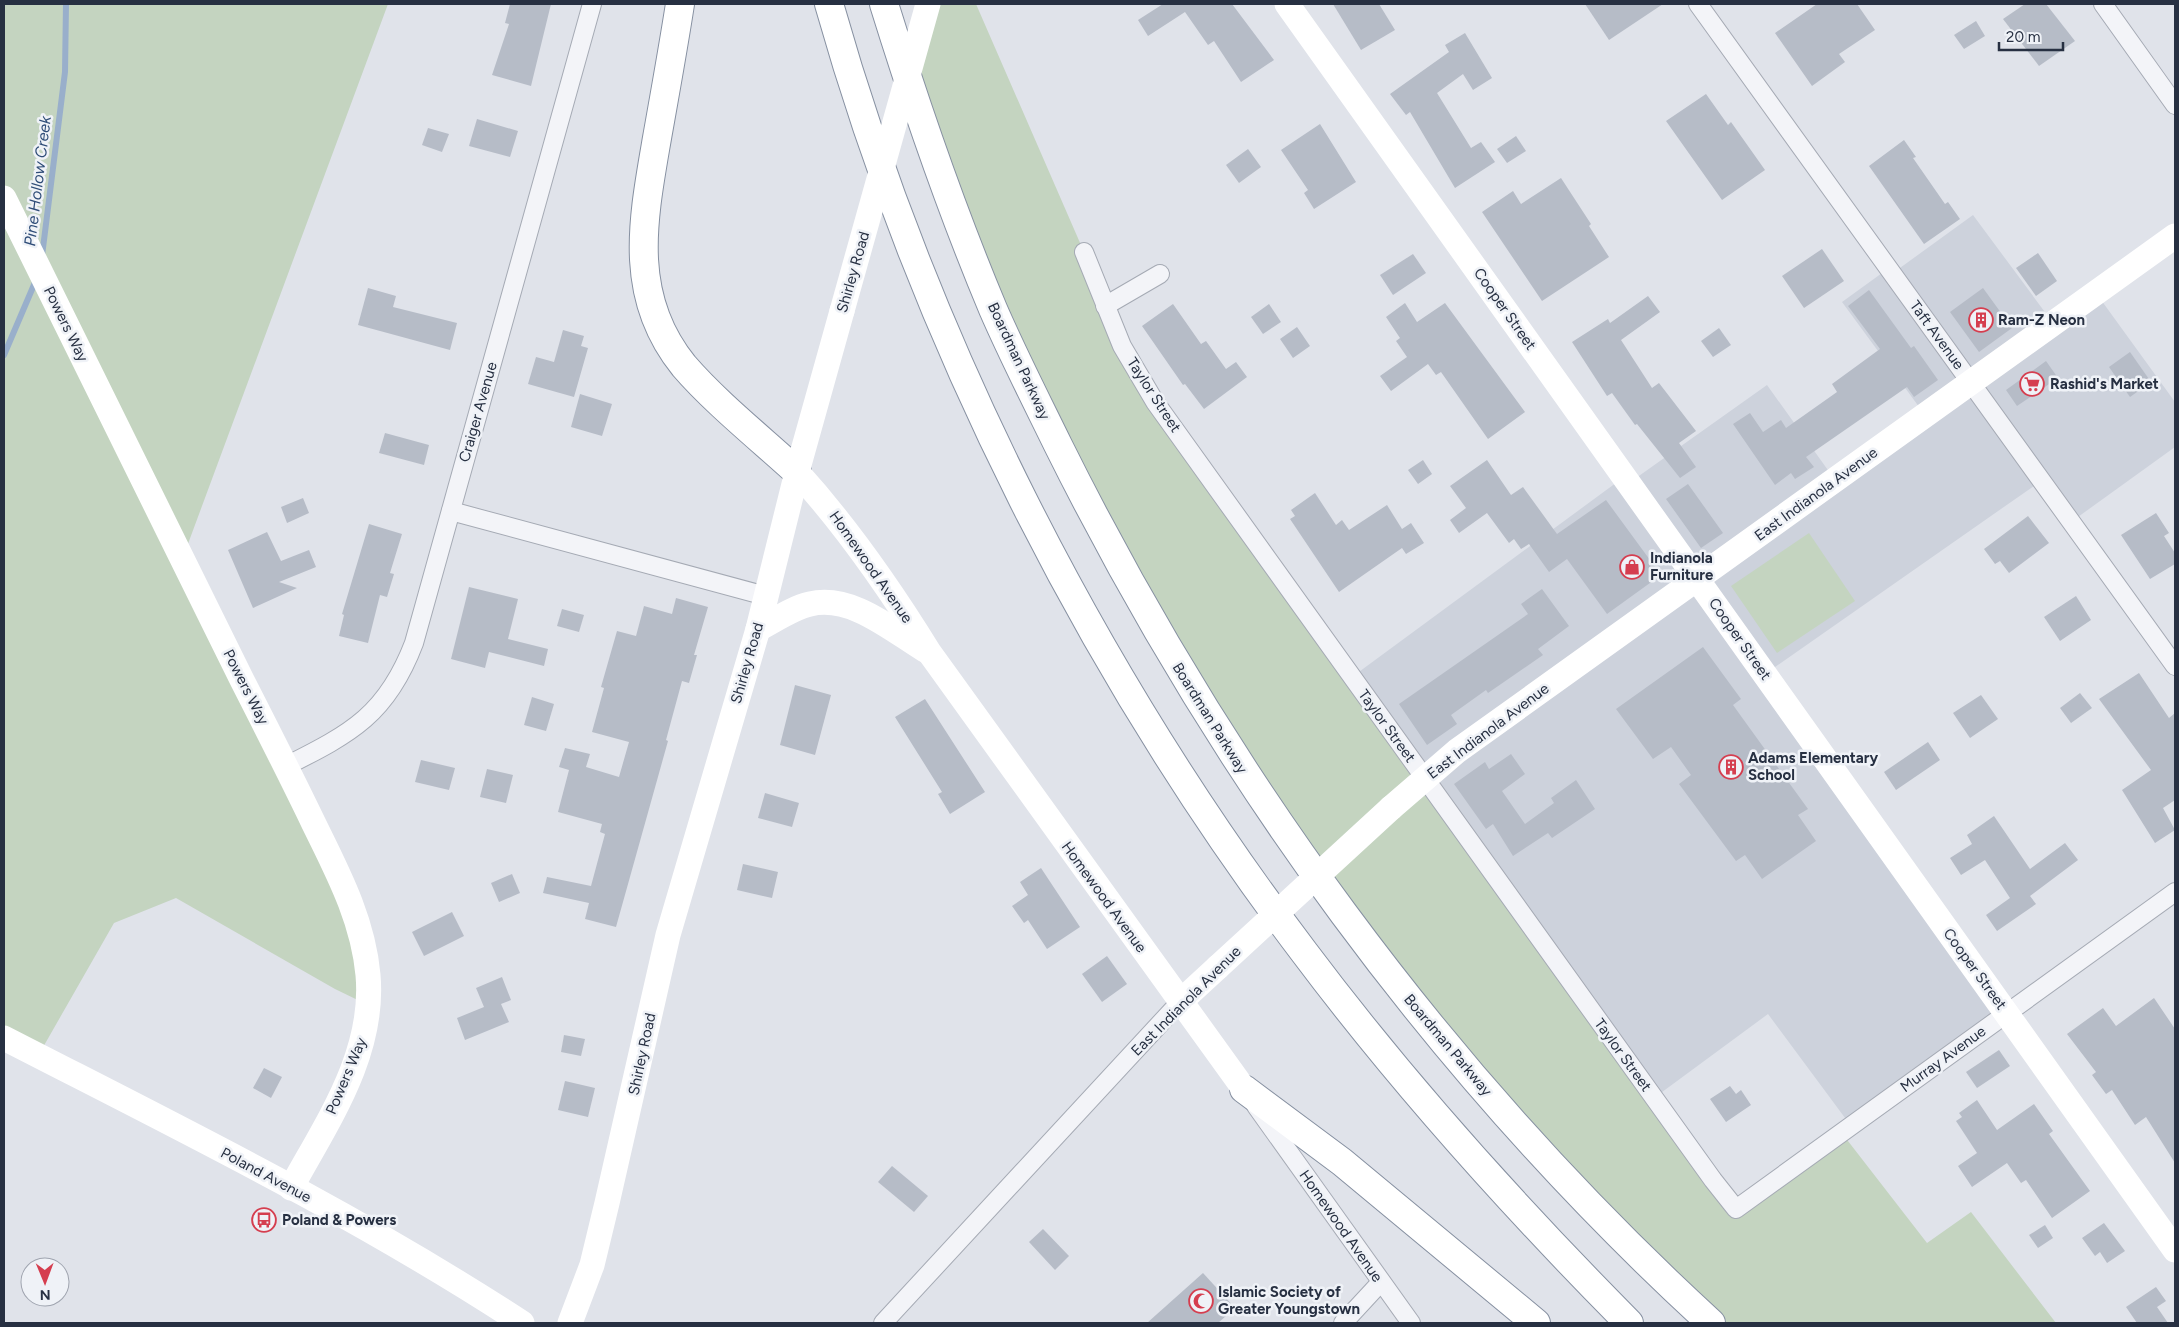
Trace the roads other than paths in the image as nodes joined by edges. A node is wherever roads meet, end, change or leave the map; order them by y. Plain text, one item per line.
1 (592, 4) edge
2 (680, 4) edge
3 (829, 4) edge
4 (884, 4) edge
5 (928, 4) edge
6 (1287, 4) edge
7 (1698, 4) edge
8 (2103, 4) edge
9 (2175, 104) edge
10 (4, 198) edge
11 (2175, 236) edge
12 (1084, 252) dead end
13 (1160, 274) dead end
14 (1105, 306) junction
15 (1971, 382) junction
16 (797, 472) junction
17 (451, 511) junction
18 (1697, 579) junction
19 (766, 596) junction
20 (758, 629) junction
21 (929, 652) junction
22 (2175, 666) edge
23 (286, 766) junction
24 (1425, 778) junction
25 (2175, 892) edge
26 (1180, 1002) junction
27 (2007, 1013) junction
28 (4, 1038) edge
29 (1244, 1089) junction
30 (291, 1188) junction
31 (1736, 1209) joint
32 (2175, 1250) edge
33 (1381, 1282) junction
34 (522, 1323) edge
35 (570, 1323) edge
36 (884, 1323) edge
37 (1343, 1323) edge
38 (1411, 1323) edge
39 (1536, 1323) edge
40 (1629, 1323) edge
41 (1711, 1323) edge

1 - 17 street, Craiger Avenue
2 - 16 highway
3 - 40 highway
4 - 41 highway, Boardman Parkway
5 - 16 street, Shirley Road, bridge
6 - 18 street, Cooper Street
7 - 15 street, Taft Avenue
8 - 9 street
10 - 23 street, Powers Way
11 - 15 street, East Indianola Avenue
12 - 14 street, Taylor Street
13 - 14 street
14 - 24 street, Taylor Street
15 - 18 street, East Indianola Avenue
15 - 22 street, Taft Avenue
16 - 19 street, Shirley Road
16 - 21 street, Homewood Avenue
17 - 19 street
17 - 23 street, Craiger Avenue
18 - 24 street, East Indianola Avenue
18 - 27 street, Cooper Street
19 - 20 street, Shirley Road
20 - 21 street
20 - 35 street, Shirley Road
21 - 26 street, Homewood Avenue
23 - 30 street, Powers Way
24 - 26 street, East Indianola Avenue, bridge
24 - 31 street, Taylor Street
25 - 27 street, Murray Avenue
26 - 29 street, Homewood Avenue
26 - 36 street, East Indianola Avenue
27 - 31 street, Murray Avenue
27 - 32 street, Cooper Street
28 - 30 street, Poland Avenue
29 - 33 street, Homewood Avenue
29 - 39 highway
30 - 34 street, Poland Avenue
33 - 37 street
33 - 38 street, Homewood Avenue

